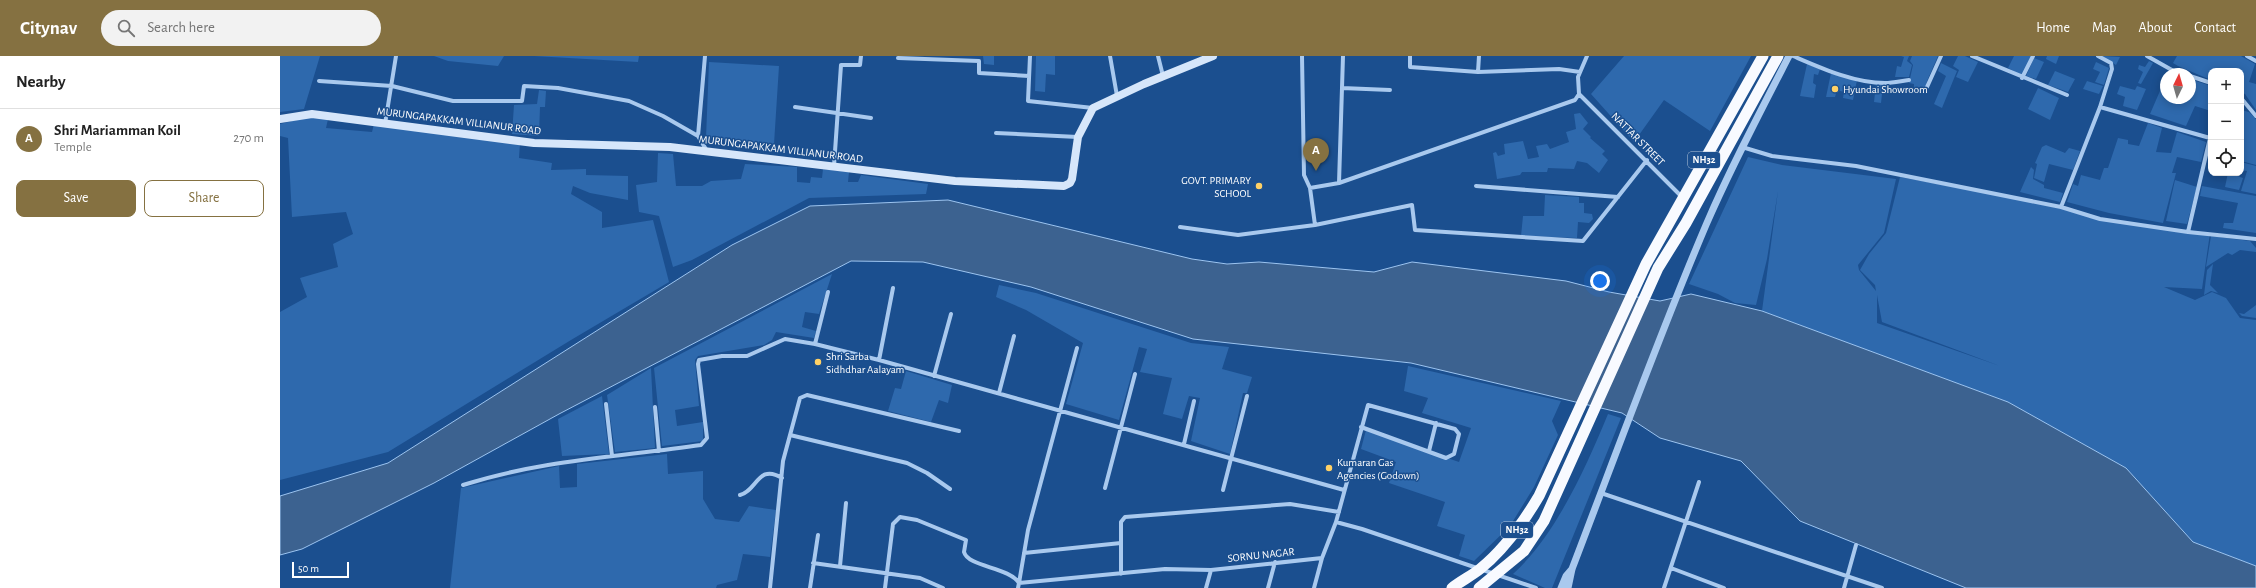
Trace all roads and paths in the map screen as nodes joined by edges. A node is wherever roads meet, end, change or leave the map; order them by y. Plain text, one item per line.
1 (396, 56) edge
2 (705, 56) edge
3 (861, 56) edge
4 (1030, 56) edge
5 (1110, 56) edge
6 (1158, 56) edge
7 (1213, 56) edge
8 (1302, 56) edge
9 (1343, 56) edge
10 (1410, 56) edge
11 (1479, 56) edge
12 (1587, 56) edge
13 (1763, 56) edge
14 (1778, 56) edge
15 (1789, 56) edge
16 (1793, 56) edge
17 (1941, 56) edge
18 (1972, 56) edge
19 (2033, 56) edge
20 (2098, 56) edge
21 (2147, 56) edge
22 (2247, 56) edge
23 (898, 58) dead end
24 (2256, 61) edge
25 (2168, 68) edge
26 (1478, 72) junction
27 (1580, 72) junction
28 (1029, 76) junction
29 (1163, 76) junction
30 (2022, 78) junction
31 (2196, 78) edge
32 (1909, 80) dead end
33 (319, 81) dead end
34 (2208, 82) edge
35 (392, 86) junction
36 (1928, 87) dead end
37 (1342, 88) junction
38 (1390, 90) dead end
39 (1579, 94) junction
40 (2067, 95) dead end
41 (1117, 97) junction
42 (2244, 102) edge
43 (795, 107) dead end
44 (2100, 107) junction
45 (1093, 108) junction
46 (838, 112) junction
47 (2256, 116) edge
48 (871, 118) dead end
49 (280, 119) edge
50 (385, 124) junction
51 (996, 133) dead end
52 (698, 136) junction
53 (1078, 137) junction
54 (1742, 147) junction
55 (707, 151) junction
56 (1647, 160) junction
57 (834, 167) junction
58 (1339, 183) junction
59 (1476, 186) dead end
60 (1310, 188) junction
61 (1618, 197) junction
62 (1683, 197) junction
63 (2061, 207) junction
64 (1315, 225) junction
65 (1180, 228) dead end
66 (2188, 232) junction
67 (2256, 239) edge
68 (893, 288) dead end
69 (828, 292) dead end
70 (951, 314) dead end
71 (1014, 336) dead end
72 (816, 344) junction
73 (1077, 348) dead end
74 (879, 360) junction
75 (1135, 374) dead end
76 (934, 376) junction
77 (999, 393) junction
78 (1247, 396) dead end
79 (1194, 400) dead end
80 (606, 404) dead end
81 (655, 407) dead end
82 (1060, 409) junction
83 (1436, 423) junction
84 (1362, 427) junction
85 (1121, 428) junction
86 (959, 431) dead end
87 (790, 435) junction
88 (1184, 444) junction
89 (659, 451) junction
90 (1428, 451) junction
91 (612, 456) junction
92 (1232, 458) junction
93 (782, 478) junction
94 (1699, 482) dead end
95 (463, 485) dead end
96 (1105, 488) dead end
97 (950, 489) dead end
98 (1223, 490) dead end
99 (1344, 490) junction
100 (1601, 493) junction
101 (740, 495) dead end
102 (846, 503) dead end
103 (1339, 512) junction
104 (1336, 522) junction
105 (1685, 523) junction
106 (818, 535) dead end
107 (1121, 543) junction
108 (1856, 545) dead end
109 (1024, 553) junction
110 (1322, 558) junction
111 (1275, 562) junction
112 (813, 563) junction
113 (840, 566) junction
114 (1671, 568) junction
115 (1480, 569) junction
116 (1572, 569) junction
117 (1211, 570) junction
118 (888, 572) junction
119 (1121, 574) junction
120 (1499, 574) junction
121 (1847, 577) junction
122 (1019, 582) junction
123 (770, 588) edge
124 (810, 588) edge
125 (885, 588) edge
126 (943, 588) edge
127 (1018, 588) edge
128 (1206, 588) edge
129 (1268, 588) edge
130 (1314, 588) edge
131 (1452, 588) edge
132 (1479, 588) edge
133 (1536, 588) edge
134 (1561, 588) edge
135 (1568, 588) edge
136 (1664, 588) edge
137 (1724, 588) edge
138 (1844, 588) edge
139 (1881, 588) edge

1 - 35 street
2 - 52 street
3 - 46 street
4 - 28 street
5 - 41 street
6 - 29 street
7 - 29 main road
8 - 60 street
9 - 37 street
10 - 26 street
11 - 26 street
12 - 27 street
13 - 62 highway, NH32
14 - 120 highway, NH32
15 - 54 street
16 - 32 street
17 - 36 street
18 - 30 street
19 - 30 street
20 - 44 street
21 - 25 street
22 - 24 street
23 - 28 street
26 - 27 street
27 - 39 street
28 - 45 street
29 - 41 main road
30 - 40 street
31 - 34 street
33 - 35 street
35 - 50 street
35 - 52 street
37 - 38 street
37 - 58 street
39 - 56 street, NATTAR STREET
39 - 58 street
41 - 45 main road
42 - 47 street
43 - 46 street
44 - 63 street
44 - 66 street
45 - 53 main road, MURUNGAPAKKAM VILLIANUR ROAD
46 - 48 street
46 - 57 street
49 - 50 main road, MURUNGAPAKKAM VILLIANUR ROAD
50 - 55 main road, MURUNGAPAKKAM VILLIANUR ROAD
51 - 53 street
52 - 55 street
53 - 57 main road, MURUNGAPAKKAM VILLIANUR ROAD
54 - 63 street
54 - 100 street
55 - 57 main road, MURUNGAPAKKAM VILLIANUR ROAD
56 - 61 street
56 - 62 street, NATTAR STREET
58 - 60 street
59 - 61 street
60 - 64 street
61 - 64 street
62 - 115 highway, NH32
63 - 66 street
64 - 65 street
66 - 67 street
68 - 74 street
69 - 72 street
70 - 76 street
71 - 77 street
72 - 74 street
72 - 89 street
73 - 82 street
74 - 76 street
75 - 85 street
76 - 77 street
77 - 82 street
78 - 92 street
79 - 88 street
80 - 91 street
81 - 89 street
82 - 85 street
82 - 109 street
83 - 84 street
83 - 90 street
83 - 90 street
84 - 90 street
84 - 99 street
85 - 88 street
85 - 96 street
86 - 87 street
87 - 93 street
87 - 97 street
88 - 92 street
89 - 91 street
91 - 95 street
92 - 98 street
92 - 99 street
93 - 101 street
93 - 123 street
94 - 105 street
99 - 103 street
100 - 105 street
100 - 116 street
102 - 113 street
103 - 104 street
103 - 107 street
104 - 110 street
104 - 115 street
105 - 114 street
105 - 121 street
106 - 112 street
107 - 109 street
107 - 119 street
108 - 121 street
109 - 122 street
110 - 111 street, SORNU NAGAR
110 - 130 street
111 - 117 street, SORNU NAGAR
111 - 129 street
112 - 113 street
112 - 124 street
113 - 118 street
114 - 136 street
114 - 137 street
115 - 120 street
115 - 131 highway, NH32
116 - 134 street
116 - 135 street
117 - 119 street, SORNU NAGAR
117 - 128 street
118 - 122 street
118 - 125 street
118 - 126 street
119 - 122 street, SORNU NAGAR
120 - 132 highway, NH32
120 - 133 street
121 - 138 street
121 - 139 street
122 - 127 street

